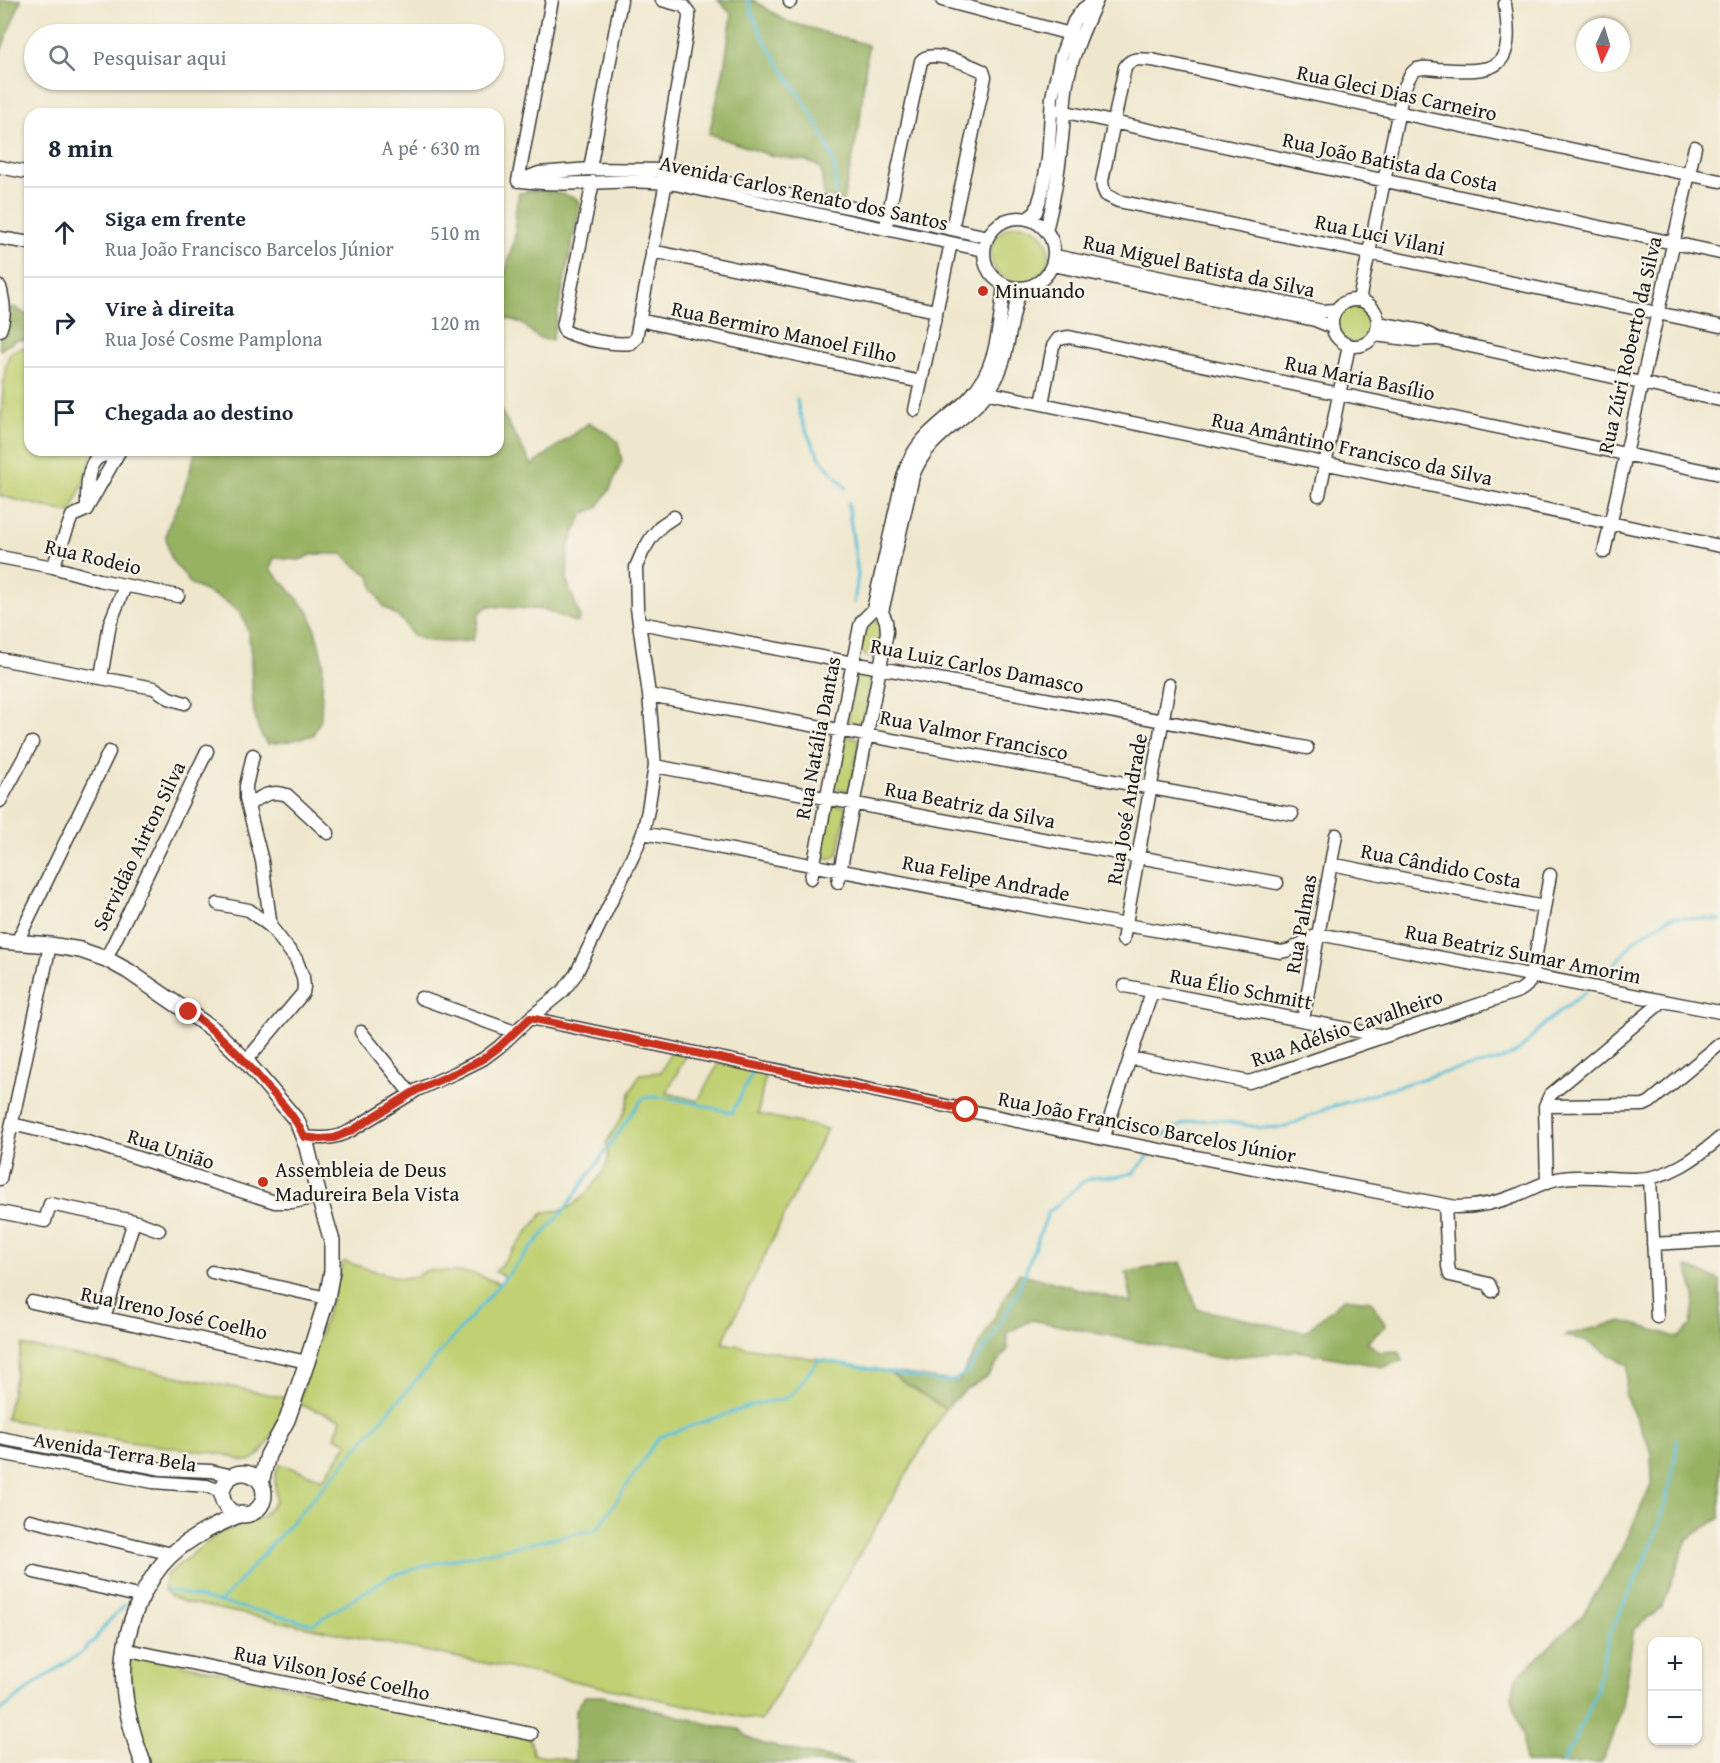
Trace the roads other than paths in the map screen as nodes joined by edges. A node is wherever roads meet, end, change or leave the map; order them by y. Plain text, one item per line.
1 (552, 0) edge
2 (621, 0) edge
3 (662, 0) edge
4 (942, 0) edge
5 (1096, 0) edge
6 (1505, 4) dead end
7 (1068, 34) junction
8 (1081, 37) junction
9 (1052, 109) junction
10 (1064, 112) junction
11 (1399, 113) junction
12 (1113, 123) junction
13 (1695, 147) dead end
14 (0, 167) edge
15 (590, 169) junction
16 (24, 172) edge
17 (1689, 175) junction
18 (664, 176) junction
19 (518, 181) junction
20 (1384, 181) junction
21 (1720, 181) edge
22 (593, 182) junction
23 (888, 215) junction
24 (1027, 219) junction
25 (885, 228) junction
26 (952, 229) junction
27 (1046, 231) junction
28 (988, 237) junction
29 (0, 238) edge
30 (24, 242) edge
31 (951, 243) junction
32 (1673, 243) junction
33 (984, 250) junction
34 (652, 251) junction
35 (1369, 253) junction
36 (1720, 253) edge
37 (1054, 260) junction
38 (1004, 285) junction
39 (0, 288) edge
40 (1021, 289) junction
41 (1359, 300) junction
42 (1335, 310) junction
43 (936, 311) junction
44 (1658, 313) junction
45 (639, 320) junction
46 (1720, 326) edge
47 (1332, 327) junction
48 (1376, 329) junction
49 (0, 330) edge
50 (1349, 345) junction
51 (921, 382) junction
52 (1642, 383) junction
53 (982, 392) junction
54 (1339, 394) junction
55 (1720, 400) edge
56 (1042, 404) junction
57 (915, 410) dead end
58 (1626, 454) junction
59 (117, 456) edge
60 (1325, 463) junction
61 (1720, 474) edge
62 (1319, 495) dead end
63 (674, 517) dead end
64 (1611, 523) junction
65 (1720, 546) edge
66 (1604, 552) dead end
67 (0, 557) edge
68 (53, 567) junction
69 (125, 586) junction
70 (178, 596) dead end
71 (878, 611) junction
72 (640, 623) junction
73 (0, 659) edge
74 (853, 663) junction
75 (880, 668) junction
76 (101, 678) junction
77 (1169, 685) dead end
78 (649, 694) junction
79 (185, 703) dead end
80 (1163, 721) junction
81 (840, 730) junction
82 (867, 735) junction
83 (32, 743) dead end
84 (1307, 748) dead end
85 (207, 751) dead end
86 (109, 752) dead end
87 (253, 754) dead end
88 (655, 766) junction
89 (1151, 788) junction
90 (826, 798) junction
91 (0, 801) edge
92 (854, 803) junction
93 (92, 804) dead end
94 (248, 806) junction
95 (1292, 814) dead end
96 (328, 833) dead end
97 (643, 833) junction
98 (1336, 835) dead end
99 (1138, 857) junction
100 (1331, 864) junction
101 (812, 871) junction
102 (1550, 875) dead end
103 (839, 876) junction
104 (1277, 883) dead end
105 (218, 904) dead end
106 (1544, 907) junction
107 (1126, 925) junction
108 (271, 927) junction
109 (1319, 934) junction
110 (1123, 940) dead end
111 (0, 941) edge
112 (20, 942) junction
113 (50, 945) junction
114 (106, 959) junction
115 (1532, 975) junction
116 (1125, 986) dead end
117 (1152, 992) junction
118 (421, 998) dead end
119 (1663, 1001) junction
120 (1720, 1012) edge
121 (530, 1018) junction
122 (1303, 1020) junction
123 (1346, 1028) junction
124 (361, 1032) dead end
125 (515, 1032) junction
126 (1385, 1036) junction
127 (1720, 1044) edge
128 (1341, 1051) junction
129 (1130, 1058) junction
130 (246, 1061) junction
131 (411, 1094) junction
132 (1545, 1106) junction
133 (12, 1124) junction
134 (304, 1137) junction
135 (1103, 1138) junction
136 (1720, 1138) edge
137 (1650, 1178) junction
138 (0, 1179) edge
139 (1546, 1183) junction
140 (319, 1197) junction
141 (1445, 1205) junction
142 (0, 1212) edge
143 (135, 1221) junction
144 (1720, 1229) edge
145 (159, 1230) dead end
146 (1714, 1240) edge
147 (1653, 1244) junction
148 (212, 1272) dead end
149 (1492, 1291) dead end
150 (327, 1298) junction
151 (32, 1302) dead end
152 (1657, 1317) dead end
153 (104, 1318) junction
154 (307, 1362) junction
155 (0, 1438) edge
156 (0, 1453) edge
157 (268, 1455) junction
158 (238, 1474) junction
159 (261, 1482) junction
160 (223, 1497) junction
161 (241, 1514) junction
162 (30, 1520) dead end
163 (209, 1529) junction
164 (172, 1554) junction
165 (34, 1572) dead end
166 (142, 1597) junction
167 (124, 1649) junction
168 (531, 1734) dead end
169 (143, 1763) edge

1 - 19 street
2 - 15 street
3 - 18 street
4 - 7 street
5 - 7 street
5 - 8 street
6 - 11 street
7 - 8 street
7 - 9 street
8 - 10 street
9 - 10 street, Rua João Batista da Costa
9 - 24 street
10 - 12 street, Rua João Batista da Costa
10 - 27 street
11 - 12 street, Rua Gleci Dias Carneiro
11 - 17 street, Rua Gleci Dias Carneiro
11 - 20 street
12 - 20 street, Rua João Batista da Costa
12 - 35 street, Rua Luci Vilani
13 - 17 street, Rua Zúri Roberto da Silva
14 - 16 street
15 - 18 street, Avenida Carlos Renato dos Santos
15 - 19 street, Avenida Carlos Renato dos Santos
17 - 21 street, Rua Gleci Dias Carneiro
17 - 32 street, Rua Zúri Roberto da Silva
18 - 22 street, Avenida Carlos Renato dos Santos
18 - 23 street, Avenida Carlos Renato dos Santos
18 - 25 street, Avenida Carlos Renato dos Santos
18 - 34 street
19 - 22 street, Avenida Carlos Renato dos Santos
20 - 32 street, Rua João Batista da Costa
20 - 35 street
22 - 45 street
23 - 25 street
23 - 26 street, Avenida Carlos Renato dos Santos
23 - 26 street
24 - 27 street
24 - 28 street
25 - 31 street, Avenida Carlos Renato dos Santos
26 - 28 street, Avenida Carlos Renato dos Santos
27 - 37 street
28 - 33 street
29 - 30 street
31 - 33 street, Avenida Carlos Renato dos Santos
31 - 43 street
32 - 36 street, Rua João Batista da Costa
32 - 44 street, Rua Zúri Roberto da Silva
33 - 38 street
34 - 43 street
34 - 45 street
35 - 41 street
35 - 44 street, Rua Luci Vilani
37 - 40 street
37 - 42 street, Rua Miguel Batista da Silva
37 - 47 street, Rua Miguel Batista da Silva
38 - 40 street
38 - 53 street
39 - 49 street
40 - 53 street
41 - 42 street
41 - 48 street
42 - 47 street
43 - 51 street
44 - 46 street, Rua Luci Vilani
44 - 52 street, Rua Zúri Roberto da Silva
45 - 51 street, Rua Bermiro Manoel Filho
47 - 50 street
48 - 50 street
48 - 52 street
50 - 54 street
51 - 57 street
52 - 55 street
52 - 58 street, Rua Zúri Roberto da Silva
53 - 56 street, Rua Amântino Francisco da Silva
53 - 71 street
54 - 56 street, Rua Maria Basílio
54 - 58 street, Rua Maria Basílio
54 - 60 street
56 - 60 street, Rua Amântino Francisco da Silva
58 - 61 street, Rua Maria Basílio
58 - 64 street, Rua Zúri Roberto da Silva
59 - 68 street
60 - 62 street
60 - 64 street, Rua Amântino Francisco da Silva
63 - 72 street
64 - 65 street, Rua Amântino Francisco da Silva
64 - 66 street, Rua Zúri Roberto da Silva
67 - 68 street, Rua Rodeio
68 - 69 street, Rua Rodeio
69 - 70 street, Rua Rodeio
69 - 76 street
71 - 74 street, Rua Natália Dantas
71 - 75 street
72 - 74 street, Rua Luiz Carlos Damasco
72 - 78 street
73 - 76 street
74 - 75 street, Rua Luiz Carlos Damasco
74 - 81 street, Rua Natália Dantas
75 - 80 street, Rua Luiz Carlos Damasco
75 - 82 street
76 - 79 street
77 - 80 street, Rua José Andrade
78 - 81 street, Rua Valmor Francisco
78 - 88 street
80 - 84 street, Rua Luiz Carlos Damasco
80 - 89 street, Rua José Andrade
81 - 82 street, Rua Valmor Francisco
81 - 90 street, Rua Natália Dantas
82 - 89 street, Rua Valmor Francisco
82 - 92 street
83 - 91 street
85 - 114 street, Servidão Airton Silva
86 - 112 street
87 - 94 street
88 - 90 street, Rua Beatriz da Silva
88 - 97 street
89 - 95 street, Rua Valmor Francisco
89 - 99 street, Rua José Andrade
90 - 92 street, Rua Beatriz da Silva
90 - 101 street, Rua Natália Dantas
92 - 99 street, Rua Beatriz da Silva
92 - 103 street
93 - 112 street
94 - 96 street
94 - 108 street
97 - 101 street, Rua Felipe Andrade
97 - 121 street
98 - 100 street, Rua Palmas
99 - 104 street, Rua Beatriz da Silva
99 - 107 street, Rua José Andrade
100 - 106 street, Rua Cândido Costa
100 - 109 street, Rua Palmas
101 - 103 street, Rua Felipe Andrade
102 - 106 street
103 - 107 street, Rua Felipe Andrade
105 - 108 street
106 - 115 street
107 - 109 street, Rua Felipe Andrade
107 - 110 street, Rua José Andrade
108 - 130 street
109 - 115 street, Rua Beatriz Sumar Amorim
109 - 122 street, Rua Palmas
111 - 112 main road
112 - 113 main road
113 - 114 main road
113 - 133 street
114 - 130 main road
115 - 119 street, Rua Beatriz Sumar Amorim
115 - 126 street, Rua Adélsio Cavalheiro
116 - 117 street, Rua Élio Schmitt
117 - 122 street, Rua Élio Schmitt
117 - 129 street
118 - 125 street
119 - 120 street, Rua Beatriz Sumar Amorim
119 - 132 street
121 - 125 street
121 - 135 street, Rua João Francisco Barcelos Júnior
122 - 123 street, Rua Élio Schmitt
123 - 126 street, Rua Élio Schmitt
123 - 128 street
124 - 131 street
125 - 131 street
126 - 128 street, Rua Adélsio Cavalheiro
127 - 132 street
128 - 129 street, Rua Adélsio Cavalheiro
129 - 135 street
130 - 134 main road
131 - 134 street
132 - 139 street
133 - 138 street
133 - 140 street, Rua União
134 - 140 main road
135 - 141 street, Rua João Francisco Barcelos Júnior
136 - 137 street, Rua João Francisco Barcelos Júnior
137 - 139 street, Rua João Francisco Barcelos Júnior
137 - 147 street
139 - 141 street, Rua João Francisco Barcelos Júnior
140 - 150 main road
141 - 149 street
142 - 143 street
143 - 145 street
143 - 153 street
144 - 146 street
146 - 147 street
147 - 152 street
148 - 150 street
150 - 154 main road
151 - 153 street, Rua Ireno José Coelho
153 - 154 street, Rua Ireno José Coelho
154 - 157 main road
155 - 158 street, Avenida Terra Bela
156 - 160 street, Avenida Terra Bela
157 - 158 main road
157 - 159 main road
158 - 159 main road
158 - 160 main road
159 - 161 main road
160 - 161 main road
160 - 163 main road
161 - 163 main road
162 - 164 street
163 - 164 main road
164 - 166 main road
165 - 166 street
166 - 167 main road
167 - 168 street, Rua Vilson José Coelho
167 - 169 main road

